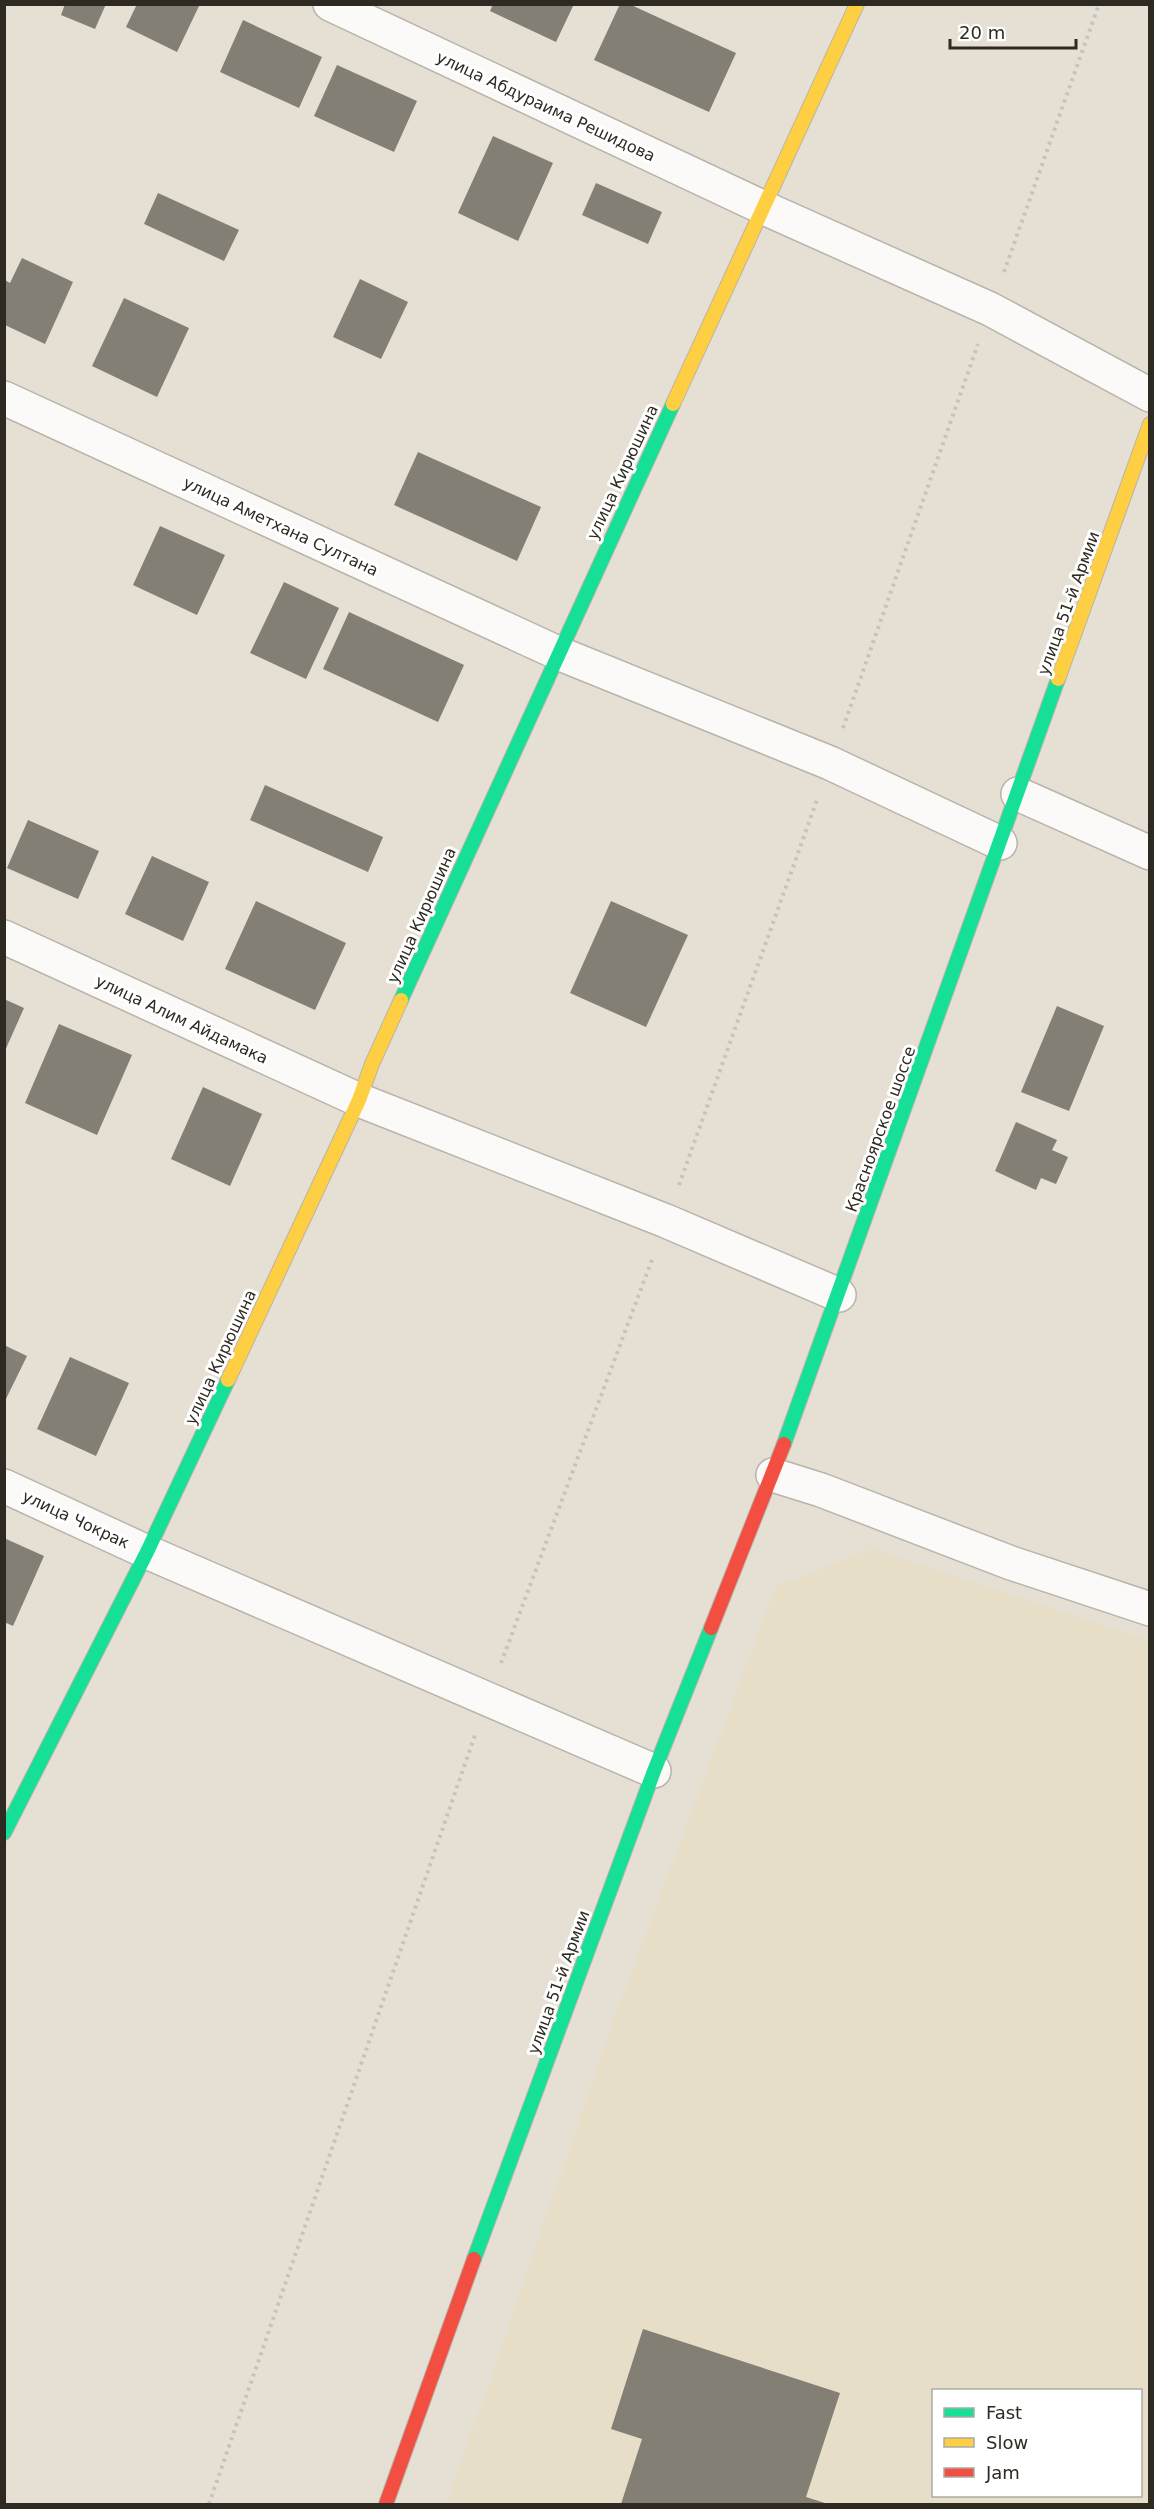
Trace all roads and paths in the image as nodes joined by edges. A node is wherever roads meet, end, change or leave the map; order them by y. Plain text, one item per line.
1 (330, 4) edge
2 (857, 4) edge
3 (762, 207) junction
4 (1149, 395) edge
5 (4, 398) edge
6 (1149, 424) edge
7 (558, 653) junction
8 (1018, 794) junction
9 (1000, 843) junction
10 (1149, 853) edge
11 (4, 937) edge
12 (359, 1100) junction
13 (839, 1294) junction
14 (773, 1475) junction
15 (4, 1486) edge
16 (147, 1552) junction
17 (1149, 1609) edge
18 (654, 1771) junction
19 (4, 1833) edge
20 (386, 2505) edge

1 - 3 street, улица Абдураима Решидова
2 - 3 main road, улица Кирюшина
3 - 4 street, улица Абдураима Решидова
3 - 7 main road, улица Кирюшина
5 - 7 street, улица Аметхана Султана
6 - 8 main road, улица 51-й Армии
7 - 9 street, улица Аметхана Султана
7 - 12 main road, улица Кирюшина
8 - 9 main road, Красноярское шоссе
8 - 10 street
9 - 13 main road, Красноярское шоссе
11 - 12 street, улица Алим Айдамака
12 - 13 street, улица Алим Айдамака
12 - 16 main road, улица Кирюшина
13 - 14 main road, Красноярское шоссе
14 - 17 street
14 - 18 main road, улица 51-й Армии
15 - 16 street, улица Чокрак
16 - 18 street, улица Чокрак
16 - 19 main road, улица Кирюшина
18 - 20 main road, улица 51-й Армии

